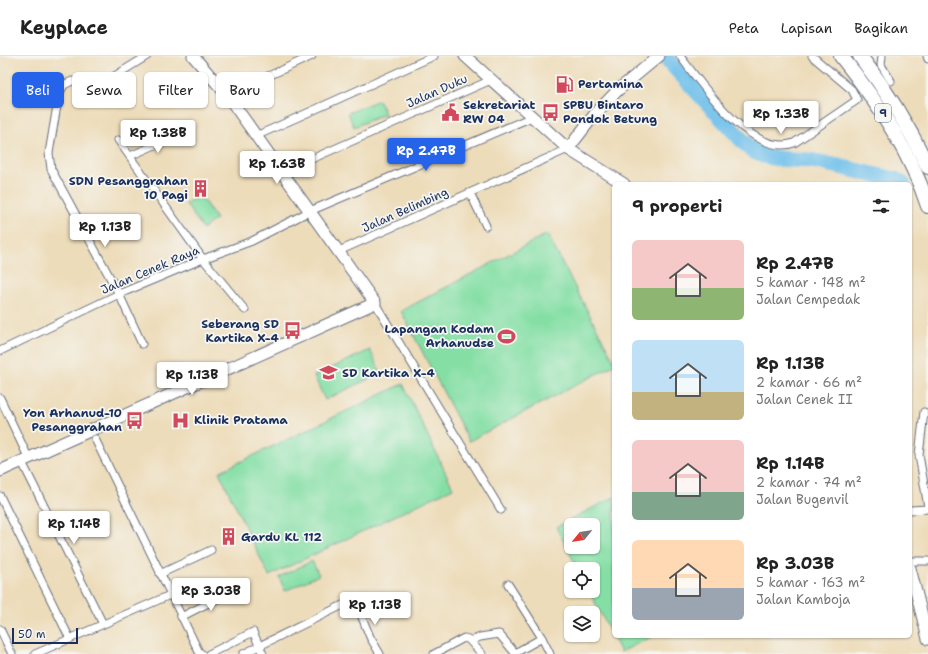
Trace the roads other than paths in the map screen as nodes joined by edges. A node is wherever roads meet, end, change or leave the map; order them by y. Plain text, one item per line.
1 (147, 56) edge
2 (194, 56) edge
3 (312, 56) edge
4 (434, 56) edge
5 (465, 56) edge
6 (680, 56) edge
7 (812, 56) edge
8 (842, 56) edge
9 (860, 56) edge
10 (882, 56) edge
11 (927, 56) edge
12 (657, 57) edge
13 (928, 60) edge
14 (274, 73) edge
15 (491, 80) junction
16 (891, 81) dead end
17 (216, 82) edge
18 (236, 108) edge
19 (532, 117) junction
20 (178, 135) dead end
21 (256, 136) junction
22 (118, 140) dead end
23 (568, 149) junction
24 (130, 156) junction
25 (928, 167) edge
26 (282, 172) junction
27 (621, 182) edge
28 (470, 193) junction
29 (928, 206) edge
30 (310, 211) junction
31 (486, 226) dead end
32 (339, 251) junction
33 (203, 258) junction
34 (119, 294) junction
35 (375, 303) junction
36 (245, 310) dead end
37 (142, 344) dead end
38 (0, 351) edge
39 (0, 398) edge
40 (924, 412) dead end
41 (95, 439) dead end
42 (24, 459) junction
43 (0, 471) edge
44 (0, 496) edge
45 (928, 508) edge
46 (501, 510) dead end
47 (912, 510) edge
48 (211, 550) dead end
49 (912, 561) edge
50 (928, 562) edge
51 (160, 574) junction
52 (912, 575) edge
53 (508, 584) dead end
54 (232, 591) dead end
55 (170, 595) junction
56 (182, 617) junction
57 (103, 624) junction
58 (926, 625) edge
59 (0, 629) edge
60 (542, 638) junction
61 (70, 639) junction
62 (928, 639) edge
63 (471, 641) junction
64 (259, 645) junction
65 (448, 647) junction
66 (200, 653) edge
67 (12, 654) edge
68 (35, 654) edge
69 (208, 654) edge
70 (243, 654) edge
71 (263, 654) edge
72 (380, 654) edge
73 (434, 654) edge
74 (452, 654) edge
75 (482, 654) edge
76 (550, 654) edge

1 - 34 street
2 - 17 street
3 - 14 street
4 - 21 street
5 - 15 street
6 - 7 street
8 - 29 highway, 9
9 - 25 highway, 9
10 - 16 street
11 - 13 street
12 - 23 street
15 - 19 street
15 - 26 street, Jalan Duku
18 - 21 street
19 - 23 street
19 - 30 street, Jalan Cenek Raya
20 - 24 street
21 - 26 street
22 - 24 street
23 - 27 street
23 - 28 street, Jalan Belimbing
24 - 33 street
26 - 30 street
28 - 31 street
28 - 32 street, Jalan Belimbing
30 - 32 street
30 - 33 street, Jalan Cenek Raya
32 - 35 street
33 - 34 street, Jalan Cenek Raya
33 - 36 street
34 - 37 street
34 - 38 street, Jalan Cenek Raya
35 - 42 street
35 - 46 street
39 - 42 street
40 - 45 street
41 - 51 street
42 - 43 street
42 - 57 street
44 - 61 street
45 - 47 street
48 - 51 street
49 - 50 street
51 - 55 street
52 - 58 street
53 - 60 street
54 - 56 street
55 - 56 street
55 - 57 street
56 - 66 street
57 - 61 street
58 - 62 street
59 - 67 street
60 - 63 street
60 - 76 street
61 - 68 street
63 - 65 street
63 - 75 street
64 - 69 street
64 - 70 street
64 - 71 street
64 - 72 street
65 - 73 street
65 - 74 street

